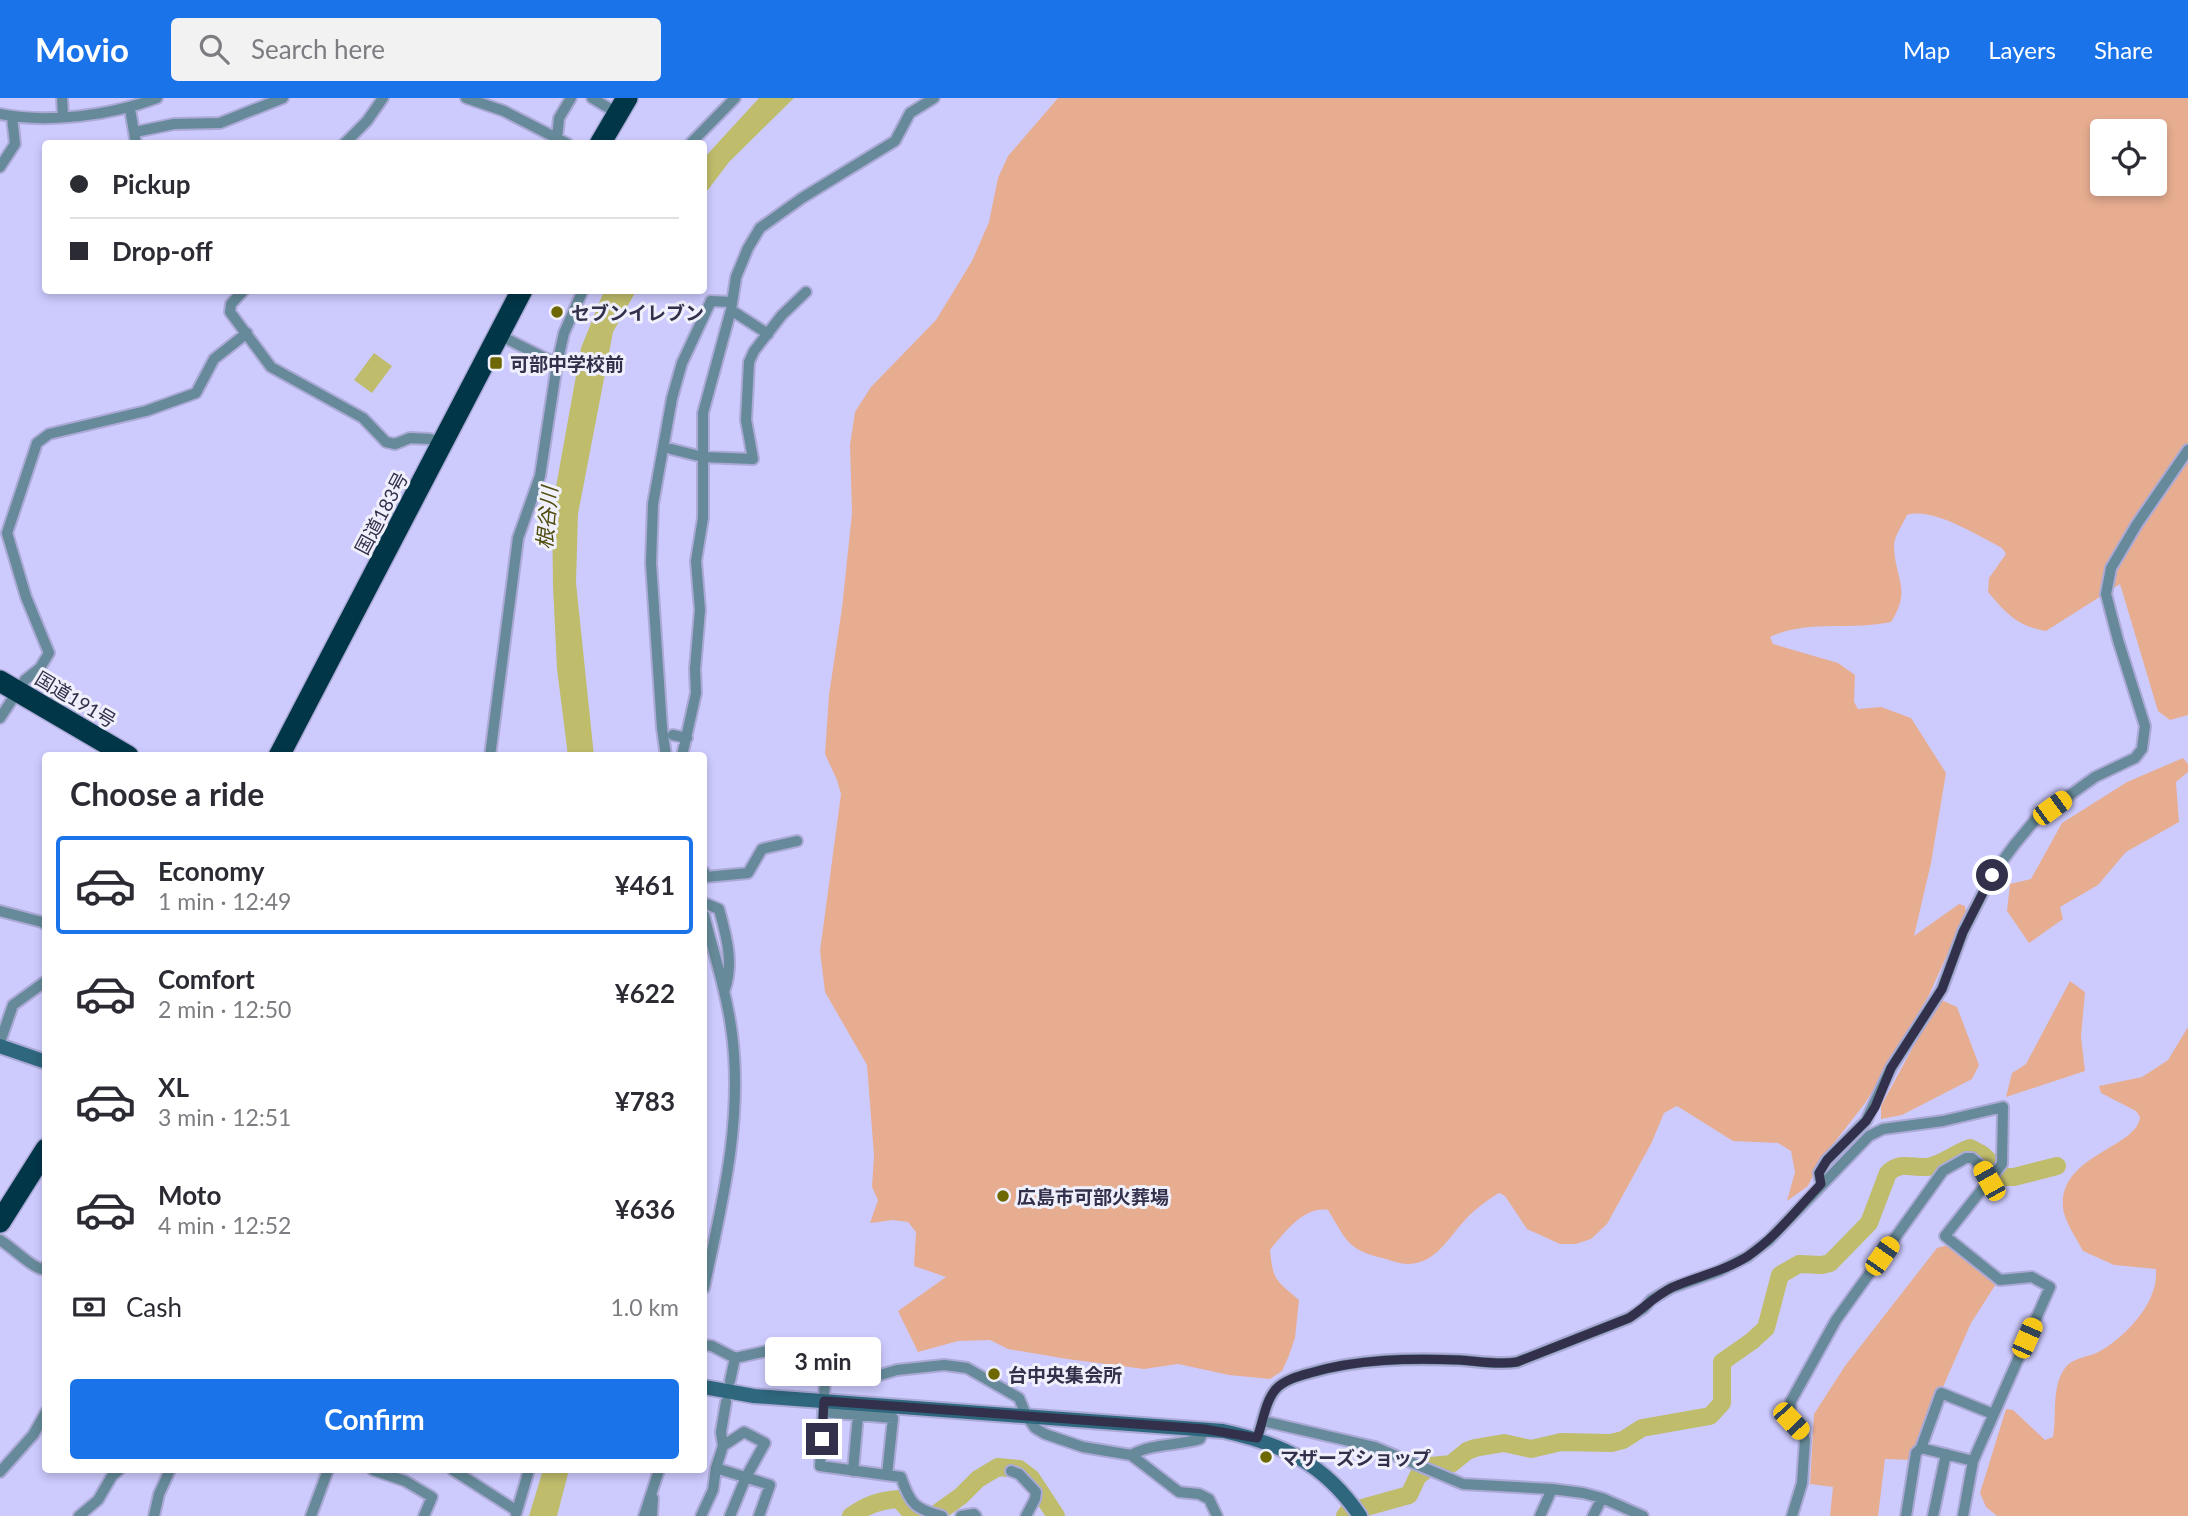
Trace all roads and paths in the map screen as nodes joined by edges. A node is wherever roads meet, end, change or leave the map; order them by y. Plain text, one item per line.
1 (62, 98) edge
2 (157, 98) edge
3 (283, 98) edge
4 (383, 98) edge
5 (466, 98) edge
6 (592, 98) edge
7 (735, 98) edge
8 (934, 98) edge
9 (566, 99) edge
10 (622, 106) edge
11 (130, 108) junction
12 (6, 116) edge
13 (63, 116) junction
14 (135, 138) edge
15 (557, 138) junction
16 (348, 140) edge
17 (561, 140) edge
18 (602, 140) edge
19 (694, 140) edge
20 (0, 167) edge
21 (806, 292) dead end
22 (241, 294) edge
23 (520, 294) edge
24 (581, 294) edge
25 (732, 306) junction
26 (247, 333) junction
27 (768, 334) junction
28 (499, 335) junction
29 (557, 364) junction
30 (443, 442) junction
31 (671, 449) dead end
32 (2188, 450) edge
33 (703, 457) junction
34 (9, 686) edge
35 (0, 718) edge
36 (673, 735) dead end
37 (687, 738) junction
38 (121, 752) edge
39 (281, 752) edge
40 (491, 752) edge
41 (665, 752) edge
42 (683, 752) edge
43 (797, 841) dead end
44 (707, 877) edge
45 (707, 904) edge
46 (0, 911) edge
47 (42, 922) edge
48 (707, 927) edge
49 (42, 984) edge
50 (724, 992) junction
51 (0, 1044) edge
52 (42, 1060) edge
53 (42, 1155) edge
54 (1994, 1175) junction
55 (1821, 1184) junction
56 (0, 1223) edge
57 (0, 1240) edge
58 (42, 1268) edge
59 (707, 1275) edge
60 (707, 1345) edge
61 (735, 1358) junction
62 (826, 1361) junction
63 (730, 1381) dead end
64 (707, 1387) edge
65 (726, 1402) dead end
66 (824, 1406) junction
67 (1993, 1414) junction
68 (858, 1415) junction
69 (1026, 1415) junction
70 (42, 1419) edge
71 (1263, 1421) junction
72 (1204, 1429) junction
73 (1257, 1438) junction
74 (723, 1446) junction
75 (1921, 1448) junction
76 (1946, 1454) junction
77 (1131, 1455) junction
78 (1973, 1461) junction
79 (716, 1468) junction
80 (853, 1471) junction
81 (1011, 1471) dead end
82 (0, 1472) edge
83 (115, 1473) edge
84 (169, 1473) edge
85 (327, 1473) edge
86 (457, 1473) edge
87 (528, 1473) edge
88 (658, 1473) edge
89 (407, 1475) edge
90 (887, 1475) junction
91 (746, 1478) junction
92 (653, 1484) junction
93 (1552, 1489) junction
94 (1602, 1497) junction
95 (516, 1513) edge
96 (430, 1514) edge
97 (937, 1515) edge
98 (79, 1516) edge
99 (154, 1516) edge
100 (311, 1516) edge
101 (644, 1516) edge
102 (652, 1516) edge
103 (701, 1516) edge
104 (730, 1516) edge
105 (759, 1516) edge
106 (961, 1516) edge
107 (976, 1516) edge
108 (1026, 1516) edge
109 (1217, 1516) edge
110 (1360, 1516) edge
111 (1540, 1516) edge
112 (1593, 1516) edge
113 (1643, 1516) edge
114 (1793, 1516) edge
115 (1906, 1516) edge
116 (1933, 1516) edge
117 (1963, 1516) edge

1 - 13 street
2 - 11 street
3 - 14 street
4 - 16 street
5 - 15 street
6 - 10 street
7 - 19 street
8 - 25 street
9 - 15 street
10 - 18 highway
11 - 13 street
11 - 14 street
12 - 13 street
12 - 20 street
15 - 17 street
21 - 27 street
22 - 26 street
23 - 28 highway, 国道183号
24 - 29 street
25 - 27 street
25 - 33 street
25 - 41 street
26 - 30 street
26 - 34 street
27 - 33 street
28 - 29 street
28 - 30 highway, 国道183号
29 - 40 street
30 - 39 highway, 国道183号
31 - 33 street
32 - 55 street
33 - 37 street
34 - 35 street
34 - 38 highway, 国道191号
36 - 37 street
37 - 42 street
43 - 44 street
45 - 50 street
46 - 47 street
48 - 50 street
49 - 51 street
50 - 59 street
51 - 52 street
53 - 56 highway
54 - 55 street
54 - 67 street
54 - 114 street
55 - 71 street
57 - 58 street
60 - 61 street
61 - 62 street
61 - 63 street
62 - 66 street
62 - 69 street
64 - 66 street
65 - 74 street
66 - 68 street
66 - 69 street
66 - 80 street
67 - 75 street
67 - 78 street
68 - 80 street
68 - 90 street
69 - 72 street
69 - 77 street
70 - 82 street
71 - 73 street
71 - 93 street
72 - 73 street
72 - 77 street
73 - 110 street
74 - 79 street
74 - 91 street
75 - 76 street
75 - 115 street
76 - 78 street
76 - 116 street
77 - 109 street
78 - 117 street
79 - 91 street
79 - 103 street
80 - 90 street
81 - 108 street
83 - 98 street
84 - 99 street
85 - 100 street
86 - 95 street
87 - 95 street
88 - 92 street
89 - 96 street
90 - 97 street
91 - 104 street
91 - 105 street
92 - 101 street
92 - 102 street
93 - 94 street
93 - 111 street
94 - 112 street
94 - 113 street
106 - 107 street

